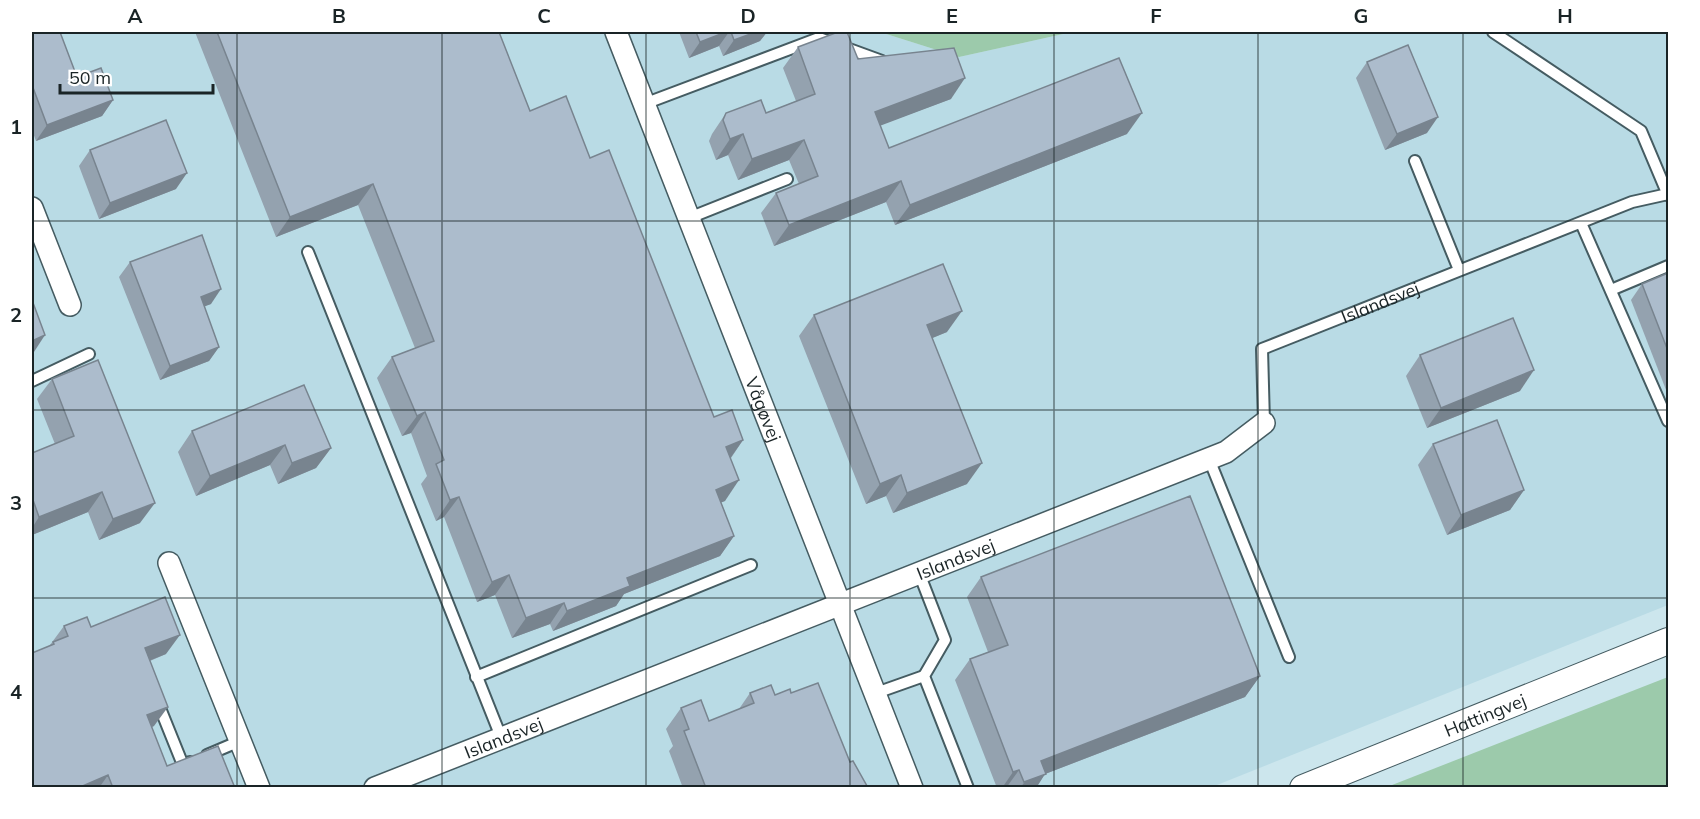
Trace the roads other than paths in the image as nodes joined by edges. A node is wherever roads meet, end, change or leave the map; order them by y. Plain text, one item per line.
1 (616, 32) edge
2 (1493, 32) edge
3 (888, 61) edge
4 (644, 104) junction
5 (1415, 161) dead end
6 (787, 179) dead end
7 (1668, 195) edge
8 (32, 208) edge
9 (689, 218) junction
10 (1581, 223) junction
11 (308, 252) dead end
12 (1668, 267) edge
13 (1459, 270) junction
14 (1611, 290) junction
15 (70, 304) dead end
16 (89, 354) dead end
17 (32, 381) edge
18 (1668, 421) edge
19 (1264, 423) joint
20 (1209, 459) junction
21 (169, 563) dead end
22 (751, 565) dead end
23 (919, 573) junction
24 (841, 604) junction
25 (1668, 641) edge
26 (1289, 657) dead end
27 (924, 676) junction
28 (476, 677) junction
29 (153, 688) edge
30 (876, 693) junction
31 (501, 737) junction
32 (240, 741) junction
33 (259, 788) edge
34 (375, 788) edge
35 (912, 788) edge
36 (968, 788) edge
37 (1303, 788) edge

1 - 4 street, Vågøvej
2 - 7 lane
3 - 4 lane
4 - 9 street, Vågøvej
5 - 13 lane
6 - 9 lane
7 - 10 lane, Islandsvej
8 - 15 street
9 - 24 street, Vågøvej
10 - 13 lane, Islandsvej
10 - 14 lane
11 - 28 lane
12 - 14 lane
13 - 19 lane, Islandsvej
14 - 18 lane
16 - 17 lane
19 - 20 street, Islandsvej
20 - 23 street, Islandsvej
20 - 26 lane
21 - 32 street
22 - 28 lane
23 - 24 street, Islandsvej
23 - 27 lane
24 - 30 street, Vågøvej
24 - 31 street, Islandsvej
25 - 37 street, Hattingvej
27 - 30 lane
27 - 36 lane
28 - 31 lane
29 - 32 lane
30 - 35 street, Vågøvej
31 - 34 street, Islandsvej
32 - 33 street

